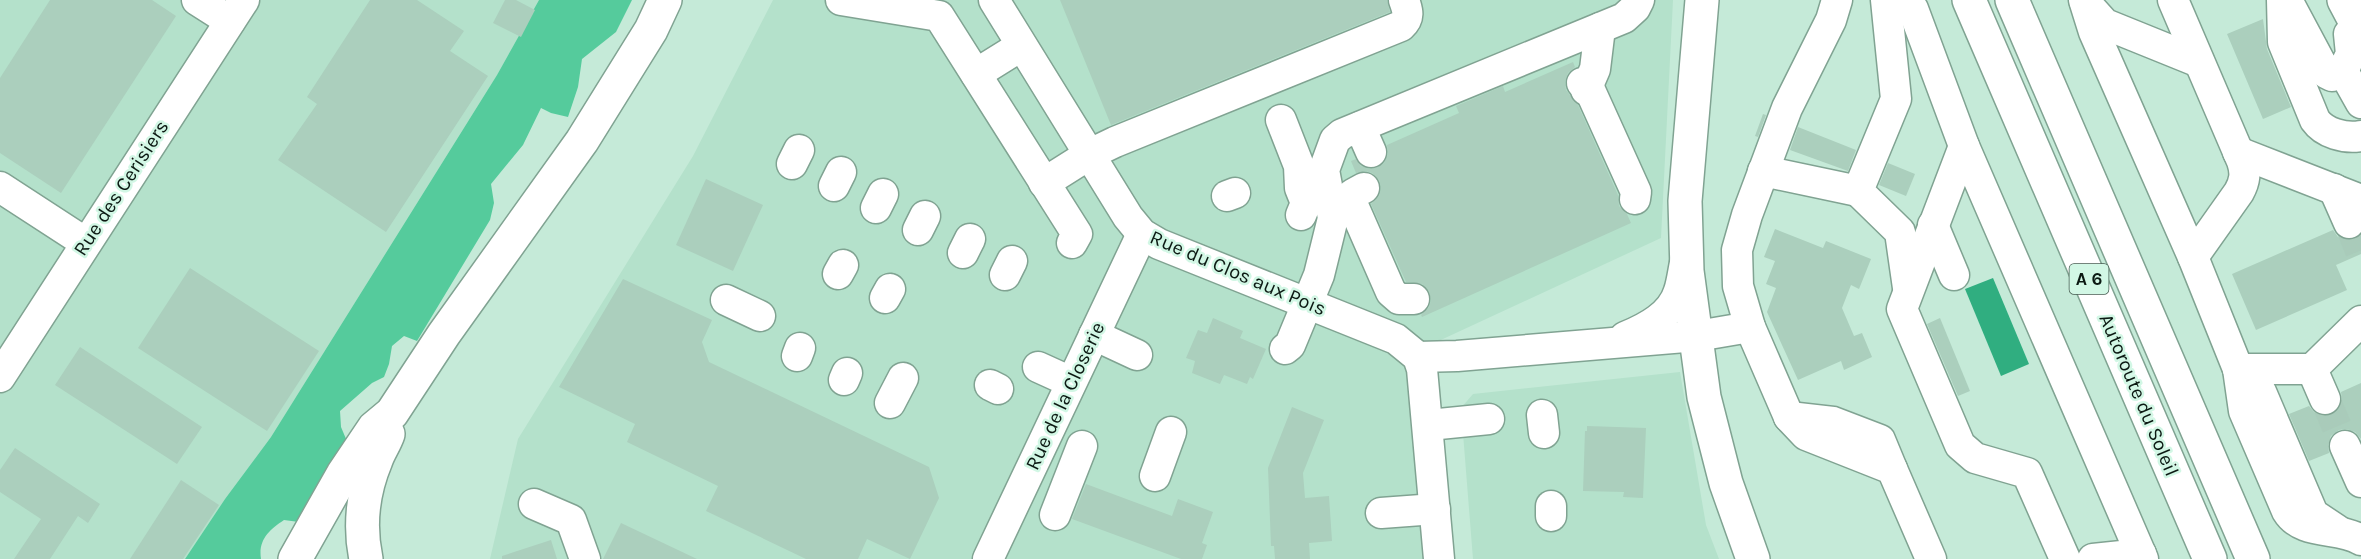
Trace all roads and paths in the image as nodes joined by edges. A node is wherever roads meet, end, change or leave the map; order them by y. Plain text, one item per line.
1 (196, 0) edge
2 (665, 0) edge
3 (841, 0) edge
4 (994, 0) edge
5 (1404, 0) edge
6 (1639, 0) edge
7 (1701, 0) edge
8 (1837, 0) edge
9 (1886, 0) edge
10 (1906, 0) edge
11 (1969, 0) edge
12 (2012, 0) edge
13 (2173, 0) edge
14 (2282, 0) edge
15 (2287, 0) edge
16 (2330, 0) edge
17 (2344, 0) edge
18 (2084, 1) edge
19 (237, 10) edge
20 (1600, 28) junction
21 (1021, 46) junction
22 (2354, 49) edge
23 (2199, 62) junction
24 (982, 90) junction
25 (2361, 103) edge
26 (1281, 120) dead end
27 (2320, 127) junction
28 (2361, 136) edge
29 (1964, 146) junction
30 (2238, 152) junction
31 (1090, 154) junction
32 (2361, 154) edge
33 (1306, 166) junction
34 (1763, 171) junction
35 (0, 187) edge
36 (1364, 188) dead end
37 (1045, 190) junction
38 (1858, 191) junction
39 (1635, 200) dead end
40 (2348, 204) tunnel mouth
41 (1301, 214) dead end
42 (1933, 225) junction
43 (1142, 234) junction
44 (86, 243) junction
45 (1072, 243) dead end
46 (1686, 254) junction
47 (2193, 257) junction
48 (1954, 275) dead end
49 (1908, 290) junction
50 (1414, 299) dead end
51 (726, 300) dead end
52 (1307, 303) junction
53 (760, 316) dead end
54 (2361, 321) edge
55 (1750, 327) junction
56 (1094, 335) junction
57 (1697, 336) junction
58 (1606, 344) junction
59 (1285, 349) dead end
60 (1137, 355) dead end
61 (1418, 357) junction
62 (1038, 367) dead end
63 (2238, 369) junction
64 (2312, 369) junction
65 (1, 373) edge
66 (1071, 382) junction
67 (2325, 399) tunnel mouth
68 (392, 413) junction
69 (1489, 419) dead end
70 (1429, 425) junction
71 (1171, 432) dead end
72 (1068, 440) junction
73 (2345, 446) tunnel mouth
74 (2012, 468) junction
75 (1155, 476) dead end
76 (2361, 482) edge
77 (534, 504) dead end
78 (1435, 509) junction
79 (1382, 513) dead end
80 (1055, 515) dead end
81 (2350, 536) edge
82 (2142, 557) edge
83 (295, 559) edge
84 (366, 559) edge
85 (585, 559) edge
86 (988, 559) edge
87 (1439, 559) edge
88 (1753, 559) edge
89 (1931, 559) edge
90 (2056, 559) edge
91 (2065, 559) edge
92 (2093, 559) edge
93 (2210, 559) edge
94 (2253, 559) edge

1 - 19 street
2 - 68 main road
3 - 24 street
4 - 21 street, Rue du Clos aux Pois
5 - 31 street
6 - 20 street
7 - 46 main road
8 - 34 street
9 - 38 street
10 - 29 street
11 - 93 main road, Autoroute du Soleil / A 6
12 - 94 main road, Autoroute du Soleil / A 6
13 - 23 street
14 - 27 street
15 - 22 street
16 - 22 street
17 - 22 main road
18 - 23 street
18 - 47 street
19 - 44 street, Rue des Cerisiers
20 - 33 street
20 - 39 street
21 - 24 street
21 - 31 street, Rue du Clos aux Pois
22 - 25 street
23 - 30 street
24 - 37 street
26 - 33 street
27 - 28 street
27 - 32 street
29 - 42 street
29 - 82 street
30 - 40 street
30 - 47 street
31 - 37 street
31 - 43 street, Rue du Clos aux Pois
33 - 41 street
33 - 52 street
34 - 38 street
34 - 55 street
35 - 44 street
36 - 50 street
37 - 45 street
38 - 49 street
42 - 48 street
42 - 49 street
43 - 52 street, Rue du Clos aux Pois
43 - 56 street, Rue de la Closerie
44 - 65 street, Rue des Cerisiers
46 - 57 main road
46 - 58 street
47 - 63 street
49 - 74 street
51 - 53 street
52 - 59 street
52 - 61 street, Rue du Clos aux Pois
54 - 64 street
55 - 57 street
55 - 89 street
56 - 60 street
56 - 66 street, Rue de la Closerie
57 - 58 street
57 - 88 main road
58 - 61 street
61 - 70 street
62 - 66 street
63 - 64 street
63 - 81 street
64 - 67 street
66 - 72 street, Rue de la Closerie
68 - 83 main road
68 - 84 main road
69 - 70 street
70 - 78 street
71 - 75 street
72 - 80 street
72 - 86 street, Rue de la Closerie
73 - 76 street
74 - 90 street
74 - 91 street
77 - 85 street
78 - 79 street
78 - 87 street
82 - 92 street

